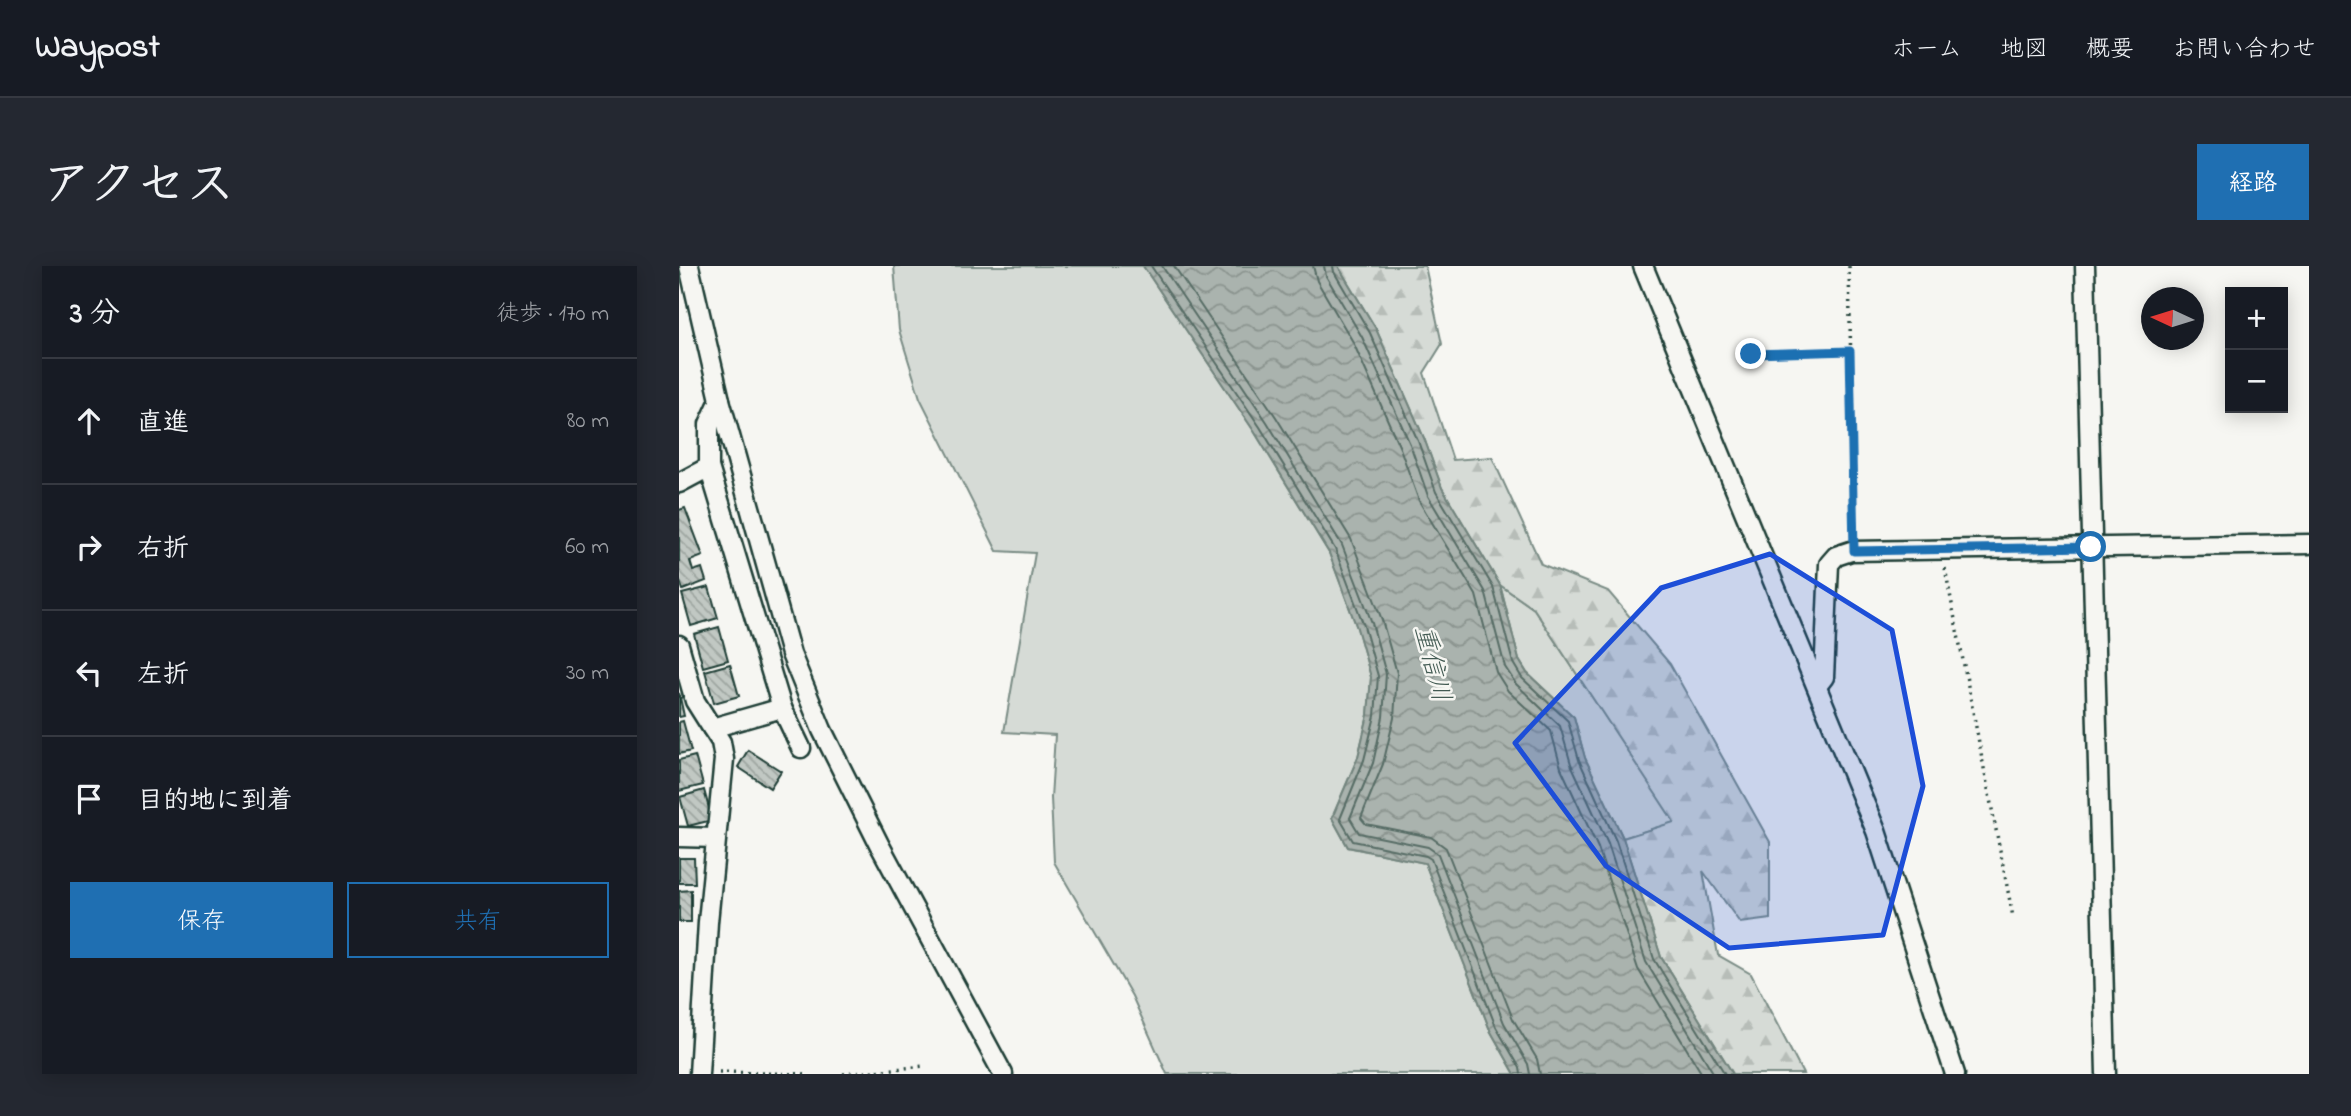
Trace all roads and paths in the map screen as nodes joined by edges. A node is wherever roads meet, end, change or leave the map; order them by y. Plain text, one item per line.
1 (689, 266) edge
2 (1643, 266) edge
3 (1849, 266) edge
4 (2085, 266) edge
5 (1850, 351) junction
6 (1751, 354) dead end
7 (720, 400) junction
8 (709, 467) junction
9 (679, 483) edge
10 (2309, 544) edge
11 (2091, 547) junction
12 (1941, 549) junction
13 (1854, 551) junction
14 (679, 645) edge
15 (1817, 686) junction
16 (782, 708) junction
17 (712, 728) junction
18 (801, 748) dead end
19 (679, 837) edge
20 (716, 838) junction
21 (2013, 917) dead end
22 (925, 1066) dead end
23 (699, 1073) edge
24 (805, 1074) edge
25 (843, 1074) edge
26 (1003, 1074) edge
27 (1955, 1074) edge
28 (2106, 1074) edge

1 - 7 street
2 - 15 street
3 - 5 path
4 - 11 street
5 - 6 path
5 - 13 path
7 - 8 street
7 - 26 street
8 - 9 street
8 - 16 street
10 - 11 street
11 - 12 street
11 - 28 street
12 - 13 street
12 - 21 path
13 - 15 street
14 - 17 street
15 - 27 street
16 - 17 street
16 - 18 street
17 - 20 street
19 - 20 street
20 - 23 street
22 - 25 path
23 - 24 path

